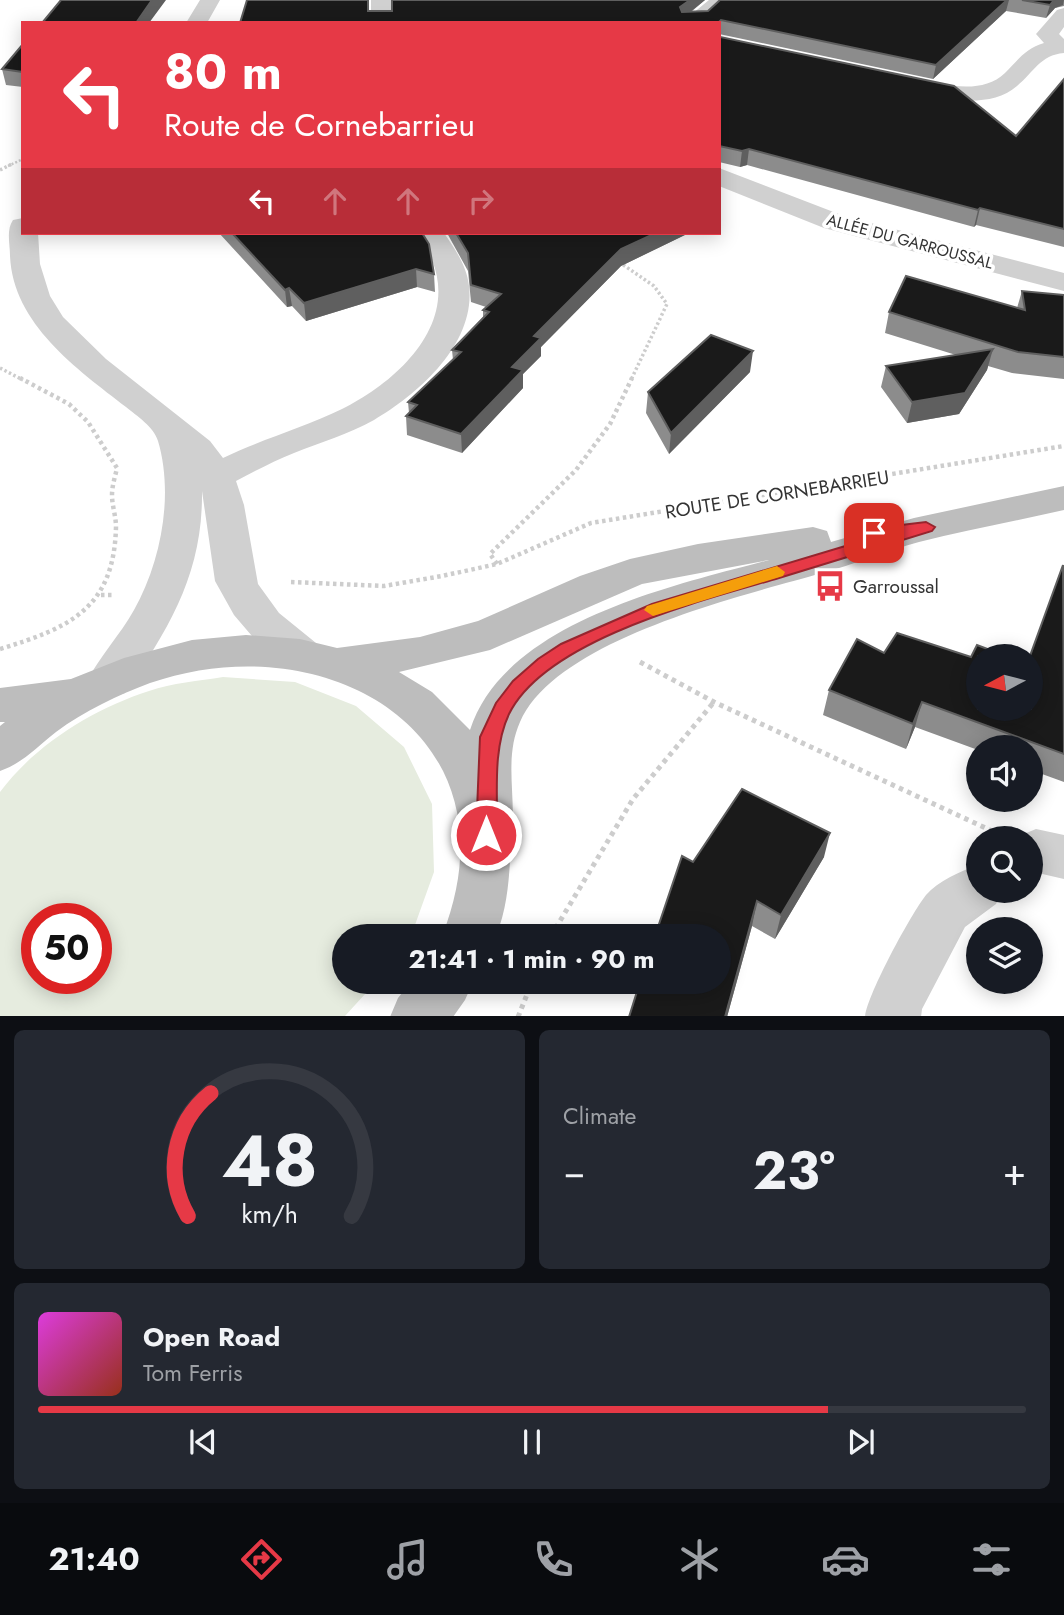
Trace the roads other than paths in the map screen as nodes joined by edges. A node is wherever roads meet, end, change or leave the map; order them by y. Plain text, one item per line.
1 (210, 0) edge
2 (381, 0) edge
3 (722, 0) edge
4 (1064, 14) edge
5 (197, 21) edge
6 (382, 21) edge
7 (694, 21) edge
8 (1062, 46) edge
9 (888, 79) edge
10 (721, 177) edge
11 (23, 235) edge
12 (432, 235) edge
13 (1064, 282) edge
14 (173, 430) junction
15 (216, 476) junction
16 (1064, 498) edge
17 (926, 527) junction
18 (321, 659) junction
19 (96, 687) junction
20 (0, 705) edge
21 (0, 752) edge
22 (486, 835) junction
23 (1043, 852) edge
24 (1064, 857) edge
25 (966, 896) edge
26 (472, 924) edge
27 (436, 994) edge
28 (419, 1016) edge
29 (893, 1016) edge

1 - 5 street
2 - 6 street
3 - 7 street
4 - 8 street
8 - 9 street
10 - 13 street, ALLÉE DU GARROUSSAL
11 - 14 street
12 - 15 street
14 - 15 street
14 - 19 street
15 - 18 street
16 - 17 main road
17 - 18 main road
17 - 22 main road
18 - 19 main road
18 - 22 main road
19 - 20 main road
19 - 21 main road
22 - 26 main road
23 - 24 street
25 - 29 street
27 - 28 main road

